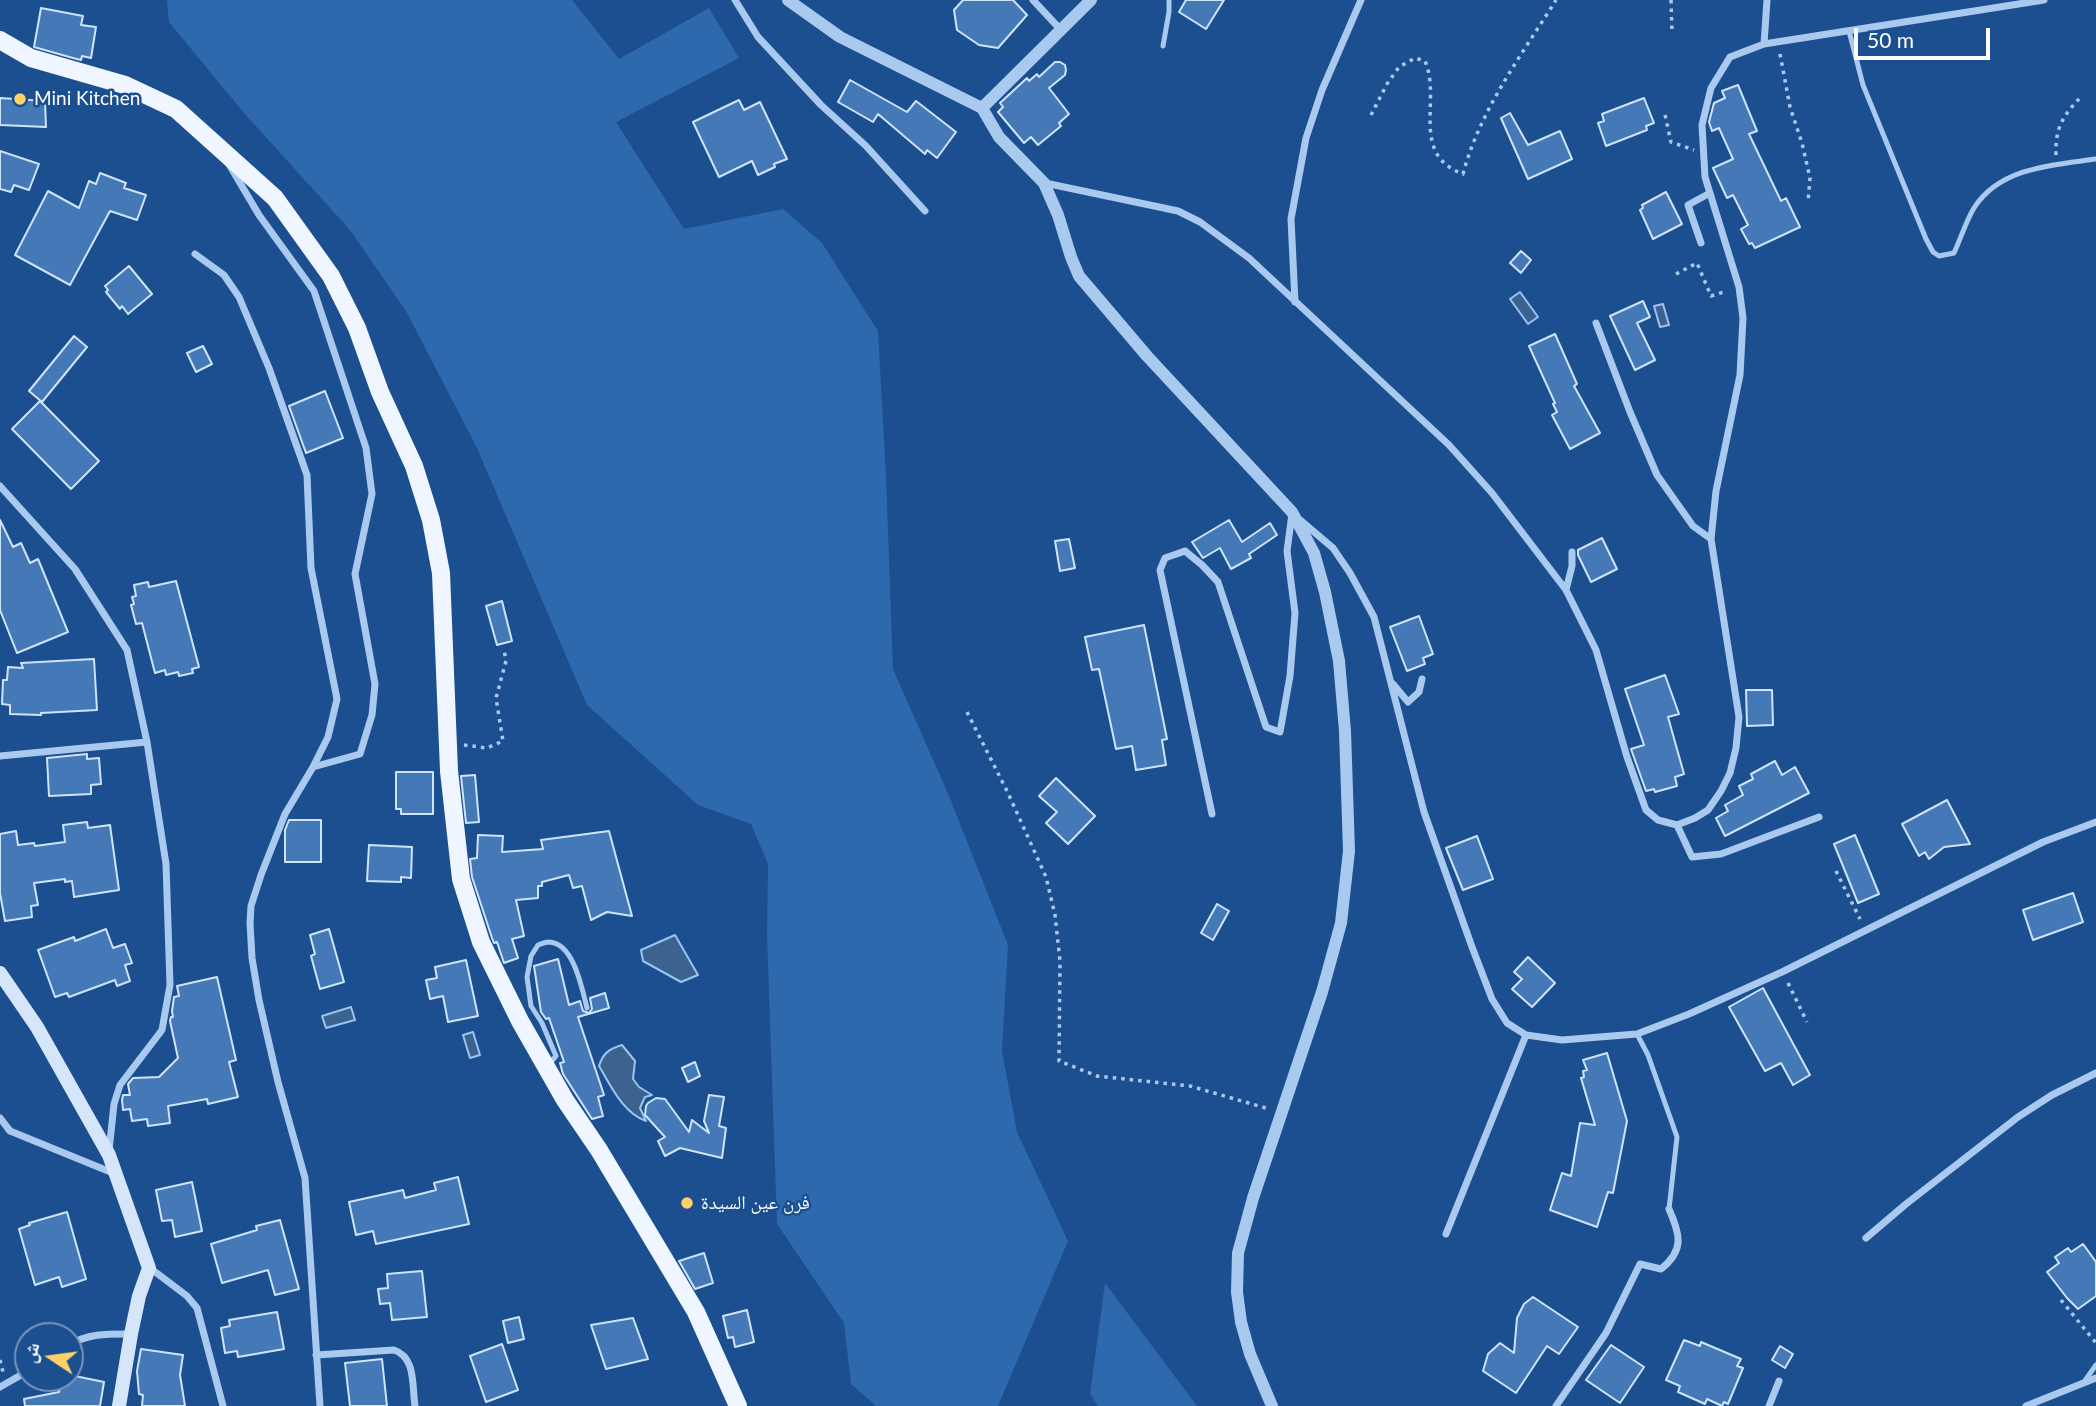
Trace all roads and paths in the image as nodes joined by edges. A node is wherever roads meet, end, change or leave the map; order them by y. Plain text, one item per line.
1 (735, 0) edge
2 (788, 0) edge
3 (1033, 0) edge
4 (1091, 0) edge
5 (1170, 0) edge
6 (1361, 0) edge
7 (1556, 0) edge
8 (1671, 0) edge
9 (1767, 0) edge
10 (2044, 0) edge
11 (1061, 30) junction
12 (1849, 31) junction
13 (1672, 34) dead end
14 (0, 40) edge
15 (1778, 42) junction
16 (1764, 44) junction
17 (1163, 46) dead end
18 (2082, 96) dead end
19 (982, 108) junction
20 (1665, 115) dead end
21 (1371, 116) dead end
22 (217, 145) junction
23 (1702, 152) junction
24 (2096, 159) edge
25 (2056, 164) junction
26 (1044, 183) junction
27 (1710, 193) junction
28 (1808, 202) dead end
29 (925, 211) dead end
30 (1701, 243) dead end
31 (195, 254) dead end
32 (1676, 274) dead end
33 (1739, 287) junction
34 (1295, 302) junction
35 (1596, 323) dead end
36 (0, 486) edge
37 (1292, 512) junction
38 (1711, 539) junction
39 (1572, 551) dead end
40 (1566, 590) junction
41 (504, 649) dead end
42 (1422, 679) dead end
43 (1391, 681) junction
44 (967, 712) dead end
45 (147, 742) junction
46 (448, 743) junction
47 (0, 756) edge
48 (313, 767) junction
49 (1212, 814) dead end
50 (1819, 817) dead end
51 (2096, 822) edge
52 (1677, 825) junction
53 (1836, 871) dead end
54 (1866, 930) junction
55 (1782, 972) junction
56 (0, 973) edge
57 (587, 1008) dead end
58 (1807, 1022) dead end
59 (1637, 1034) junction
60 (1526, 1035) junction
61 (547, 1066) junction
62 (2096, 1073) edge
63 (1280, 1112) junction
64 (0, 1118) edge
65 (109, 1155) junction
66 (117, 1175) junction
67 (1669, 1209) joint
68 (1446, 1234) dead end
69 (1866, 1238) dead end
70 (149, 1268) junction
71 (2061, 1300) dead end
72 (131, 1334) junction
73 (84, 1338) edge
74 (2096, 1343) edge
75 (316, 1354) junction
76 (2096, 1365) edge
77 (2096, 1378) edge
78 (1779, 1381) dead end
79 (2084, 1382) junction
80 (119, 1406) edge
81 (223, 1406) edge
82 (320, 1406) edge
83 (415, 1406) edge
84 (738, 1406) edge
85 (1272, 1406) edge
86 (1556, 1406) edge
87 (1769, 1406) edge
88 (2026, 1406) edge

1 - 29 street
2 - 19 street
3 - 11 street
4 - 11 street
5 - 17 lane
6 - 34 street
7 - 21 path
8 - 13 path
9 - 16 street
10 - 12 street
11 - 19 street
12 - 15 street
12 - 25 lane
14 - 22 main road
15 - 16 street
15 - 28 path
16 - 23 street
18 - 25 path
19 - 26 street
20 - 23 path
22 - 46 main road
22 - 48 street
23 - 27 street
24 - 25 lane
26 - 34 street
26 - 37 street
27 - 30 street
27 - 33 street
31 - 48 street
32 - 33 path
33 - 38 street
34 - 40 street
35 - 38 street
36 - 45 street
37 - 43 street
37 - 49 street
37 - 63 street
38 - 52 street
39 - 40 street
40 - 52 street
41 - 46 path
42 - 43 street
43 - 60 street
44 - 63 path
45 - 47 street
45 - 65 street
46 - 61 main road
48 - 75 street
50 - 52 street
51 - 54 street
53 - 54 path
54 - 55 street
55 - 58 path
55 - 59 street
56 - 65 main road
57 - 61 lane
59 - 60 street
59 - 67 lane
60 - 68 street
61 - 84 main road
62 - 69 street
63 - 85 street
64 - 66 street
65 - 66 main road
66 - 70 main road
67 - 86 street
70 - 72 main road
70 - 81 street
71 - 74 path
72 - 73 street
72 - 80 main road
75 - 82 street
75 - 83 street
76 - 79 lane
77 - 79 street
78 - 87 street
79 - 88 street

